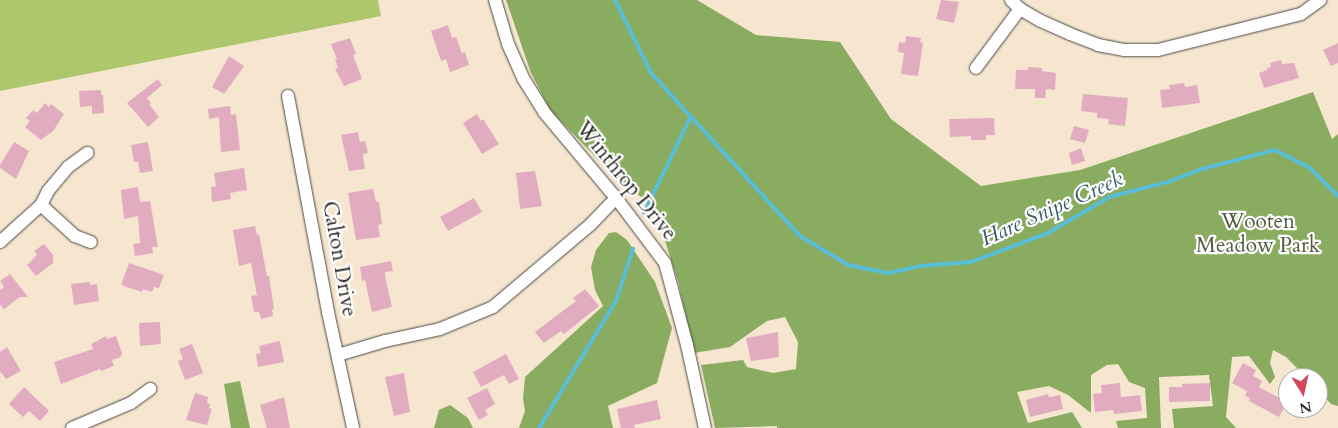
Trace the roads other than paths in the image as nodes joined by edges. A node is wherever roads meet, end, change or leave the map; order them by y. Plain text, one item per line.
1 (495, 0) edge
2 (1320, 0) edge
3 (1016, 5) edge
4 (976, 68) dead end
5 (288, 96) dead end
6 (87, 153) dead end
7 (616, 198) junction
8 (41, 205) junction
9 (0, 242) edge
10 (91, 242) dead end
11 (338, 355) junction
12 (150, 389) dead end
13 (72, 428) edge
14 (353, 428) edge
15 (705, 428) edge

1 - 7 street, Winthrop Drive
2 - 3 street
3 - 4 street
5 - 11 street, Calton Drive
6 - 8 street
7 - 11 street
7 - 15 street, Winthrop Drive
8 - 9 street
8 - 10 street
11 - 14 street, Calton Drive
12 - 13 street

